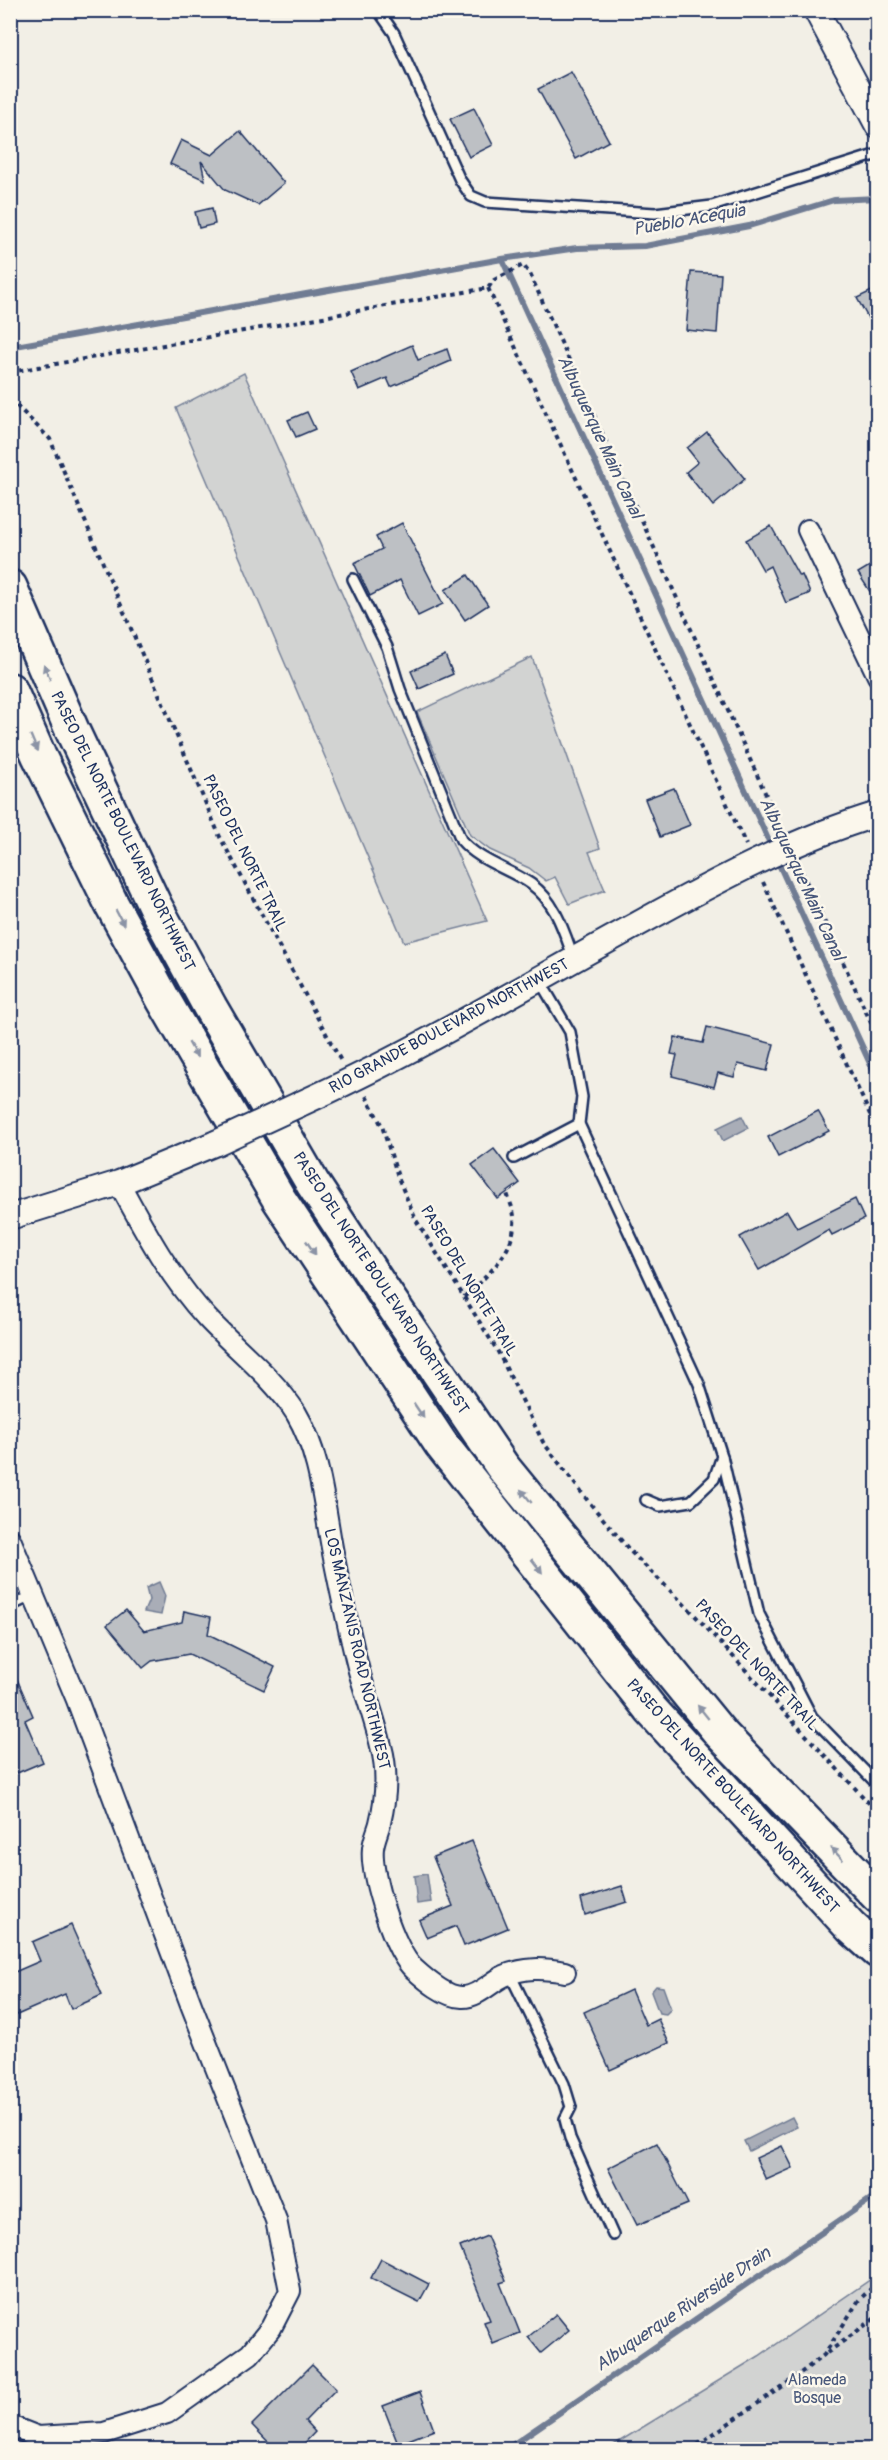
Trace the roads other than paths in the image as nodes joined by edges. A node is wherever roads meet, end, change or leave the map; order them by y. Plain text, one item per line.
1 (378, 10) edge
2 (816, 10) edge
3 (878, 126) edge
4 (878, 154) edge
5 (808, 530) dead end
6 (353, 579) dead end
7 (10, 587) edge
8 (878, 676) edge
9 (10, 690) edge
10 (878, 814) edge
11 (574, 959) junction
12 (538, 979) junction
13 (579, 1124) junction
14 (514, 1158) dead end
15 (119, 1183) junction
16 (10, 1217) edge
17 (722, 1456) junction
18 (646, 1500) dead end
19 (10, 1539) edge
20 (34, 1595) junction
21 (10, 1606) edge
22 (878, 1785) edge
23 (878, 1896) edge
24 (878, 1951) edge
25 (565, 1972) dead end
26 (510, 1974) junction
27 (613, 2235) dead end
28 (10, 2426) edge

1 - 4 lane
2 - 3 street
5 - 8 street
6 - 11 lane
23 -> 7 highway, PASEO DEL NORTE BOULEVARD NORTHWEST
9 -> 24 highway, PASEO DEL NORTE BOULEVARD NORTHWEST
10 - 11 street, RIO GRANDE BOULEVARD NORTHWEST
11 - 12 street, RIO GRANDE BOULEVARD NORTHWEST
12 - 13 lane
12 - 15 street, RIO GRANDE BOULEVARD NORTHWEST, bridge
13 - 14 lane
13 - 17 lane
15 - 16 street, RIO GRANDE BOULEVARD NORTHWEST
15 - 26 street, LOS MANZANIS ROAD NORTHWEST
17 - 18 lane
17 - 22 lane
19 - 20 street
20 - 21 lane
20 - 28 street
25 - 26 street, LOS MANZANIS ROAD NORTHWEST
26 - 27 lane

